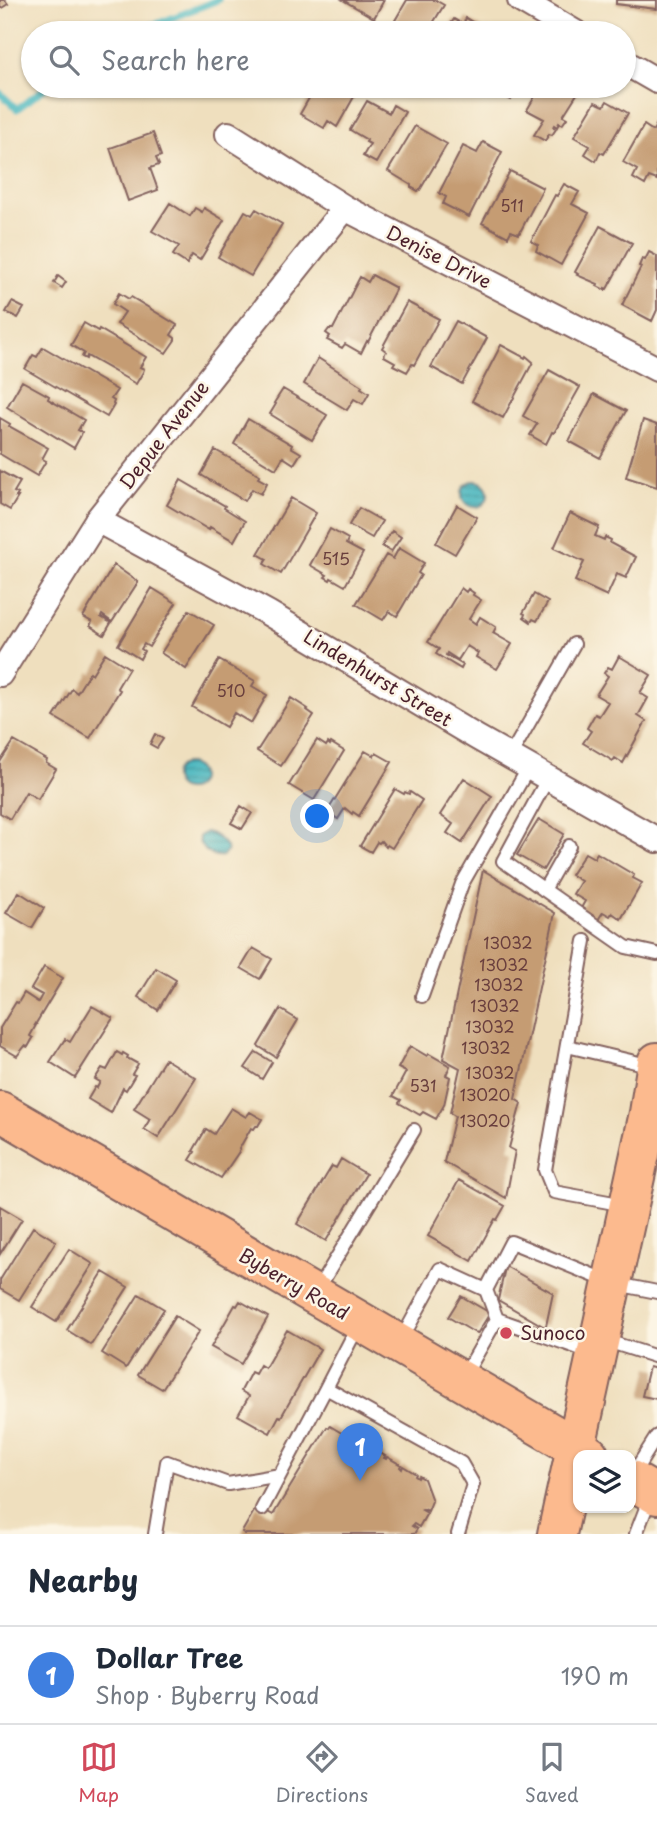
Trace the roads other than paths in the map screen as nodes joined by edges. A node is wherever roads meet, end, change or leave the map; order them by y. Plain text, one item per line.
1 (520, 0) edge
2 (556, 21) edge
3 (636, 69) edge
4 (657, 81) edge
5 (228, 134) dead end
6 (345, 208) junction
7 (657, 369) edge
8 (97, 520) junction
9 (574, 644) dead end
10 (0, 674) edge
11 (529, 767) junction
12 (657, 840) edge
13 (569, 846) dead end
14 (544, 890) junction
15 (585, 941) dead end
16 (657, 954) edge
17 (422, 996) dead end
18 (566, 1046) junction
19 (657, 1064) edge
20 (0, 1111) edge
21 (653, 1114) edge
22 (414, 1130) dead end
23 (628, 1206) junction
24 (612, 1283) junction
25 (486, 1290) junction
26 (657, 1292) edge
27 (314, 1295) junction
28 (497, 1319) junction
29 (360, 1322) junction
30 (399, 1344) junction
31 (598, 1347) junction
32 (657, 1357) edge
33 (461, 1380) junction
34 (326, 1388) junction
35 (657, 1436) edge
36 (581, 1450) edge
37 (583, 1450) edge
38 (280, 1475) junction
39 (573, 1483) edge
40 (643, 1486) edge
41 (262, 1509) dead end
42 (155, 1534) edge
43 (457, 1534) edge
44 (557, 1534) edge
45 (636, 1534) edge

1 - 2 street
3 - 4 street
5 - 6 street, Denise Drive
6 - 7 street, Denise Drive
6 - 8 street, Depue Avenue
8 - 10 street, Depue Avenue
8 - 11 street, Lindenhurst Street
9 - 11 lane
11 - 12 street, Lindenhurst Street
11 - 14 lane
11 - 17 lane
13 - 14 lane
14 - 16 lane
15 - 18 lane
18 - 19 lane
18 - 23 lane
19 - 21 main road
20 - 27 main road, Byberry Road
21 - 23 main road
22 - 27 lane
23 - 24 main road
24 - 25 lane
24 - 26 lane
24 - 31 main road
25 - 28 lane
25 - 30 lane
27 - 29 main road, Byberry Road
28 - 31 lane
28 - 33 lane
29 - 30 main road, Byberry Road
29 - 34 lane
30 - 33 main road, Byberry Road
31 - 32 lane
31 - 37 main road
33 - 36 main road, Byberry Road
34 - 38 lane
34 - 43 lane
35 - 40 lane
38 - 41 lane
38 - 42 lane
39 - 44 main road
40 - 45 lane

